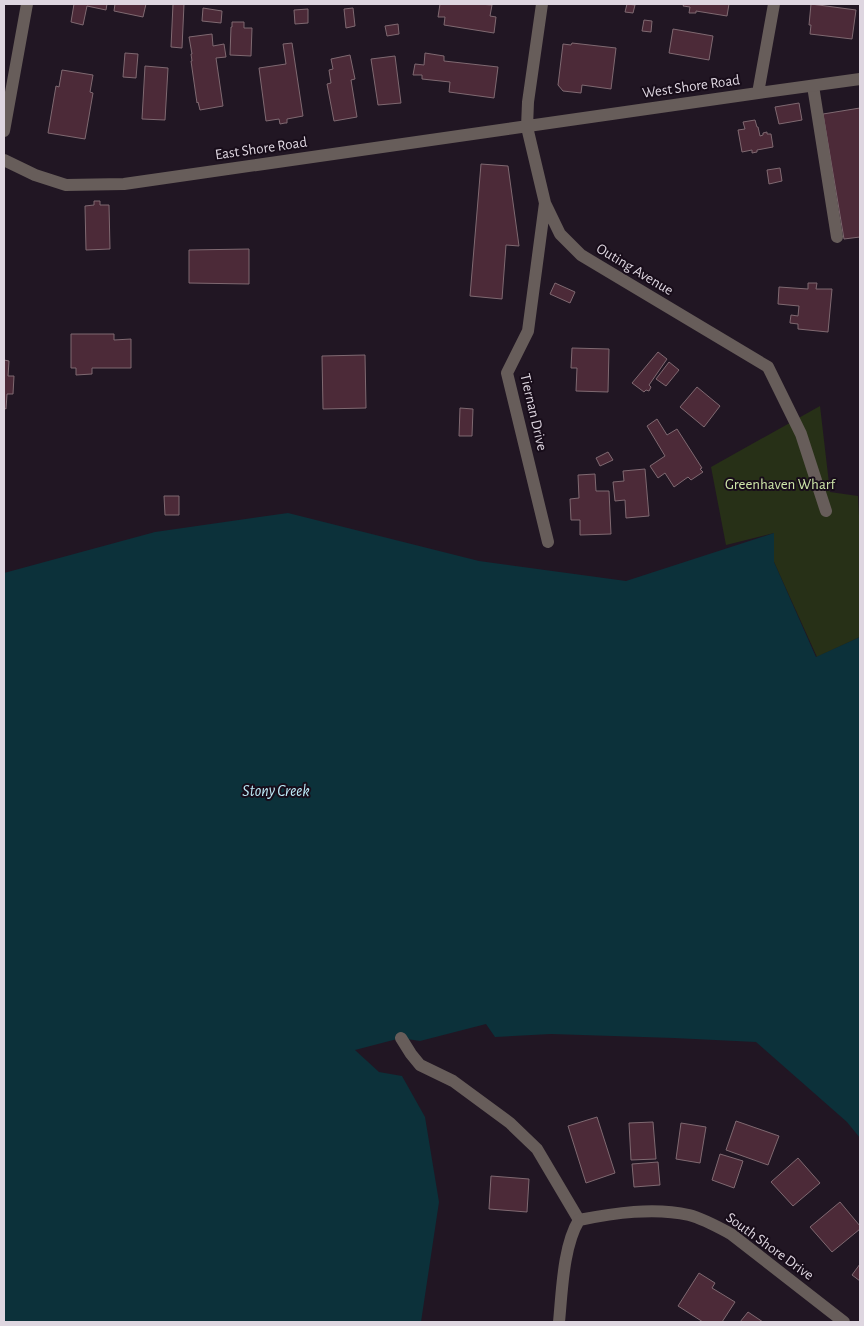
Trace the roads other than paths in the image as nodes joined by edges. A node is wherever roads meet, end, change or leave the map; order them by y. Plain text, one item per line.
1 (27, 4) edge
2 (542, 4) edge
3 (774, 4) edge
4 (860, 79) edge
5 (813, 86) junction
6 (758, 93) junction
7 (527, 126) junction
8 (4, 131) edge
9 (4, 160) edge
10 (545, 203) junction
11 (837, 237) dead end
12 (826, 511) dead end
13 (548, 542) dead end
14 (401, 1038) dead end
15 (579, 1220) junction
16 (559, 1322) edge
17 (844, 1322) edge

1 - 8 street
2 - 7 street, Outing Avenue
3 - 6 street
4 - 5 street, West Shore Road
5 - 6 street, West Shore Road
5 - 11 street
6 - 7 street, West Shore Road
7 - 9 street, East Shore Road
7 - 10 street, Outing Avenue
10 - 12 street, Outing Avenue
10 - 13 street, Tiernan Drive
14 - 15 street
15 - 16 street
15 - 17 street, South Shore Drive

